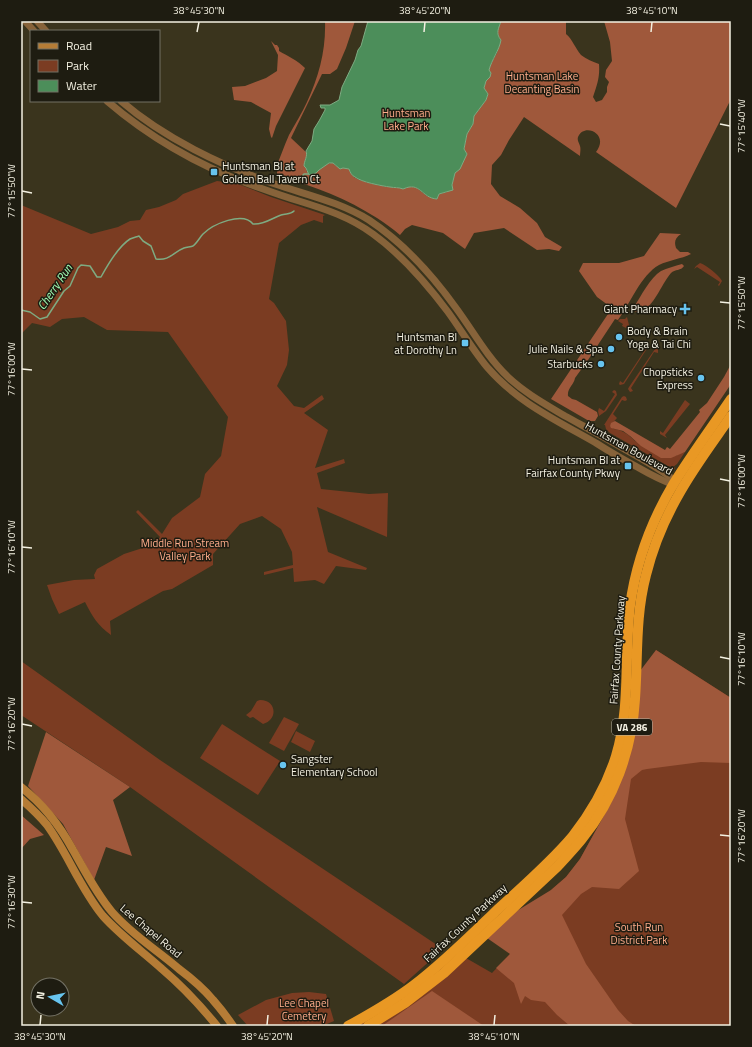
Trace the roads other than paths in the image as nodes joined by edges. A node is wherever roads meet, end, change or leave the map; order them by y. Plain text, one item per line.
1 (25, 21) edge
2 (37, 21) edge
3 (33, 30) edge
4 (45, 30) edge
5 (108, 102) edge
6 (122, 102) edge
7 (731, 399) edge
8 (731, 416) edge
9 (677, 484) junction
10 (21, 787) edge
11 (21, 799) edge
12 (93, 885) junction
13 (85, 890) junction
14 (217, 1026) edge
15 (233, 1026) edge
16 (348, 1026) edge
17 (368, 1026) edge

1 - 3 street
2 - 4 street
5 - 9 street, Huntsman Boulevard
6 - 9 street, Huntsman Boulevard
7 - 9 highway, Fairfax County Parkway / VA 286
8 - 9 highway, Fairfax County Parkway / VA 286
9 - 16 highway, Fairfax County Parkway / VA 286
9 - 17 highway, Fairfax County Parkway / VA 286
10 - 12 main road, Lee Chapel Road
11 - 13 main road, Lee Chapel Road
12 - 13 main road
12 - 15 main road, Lee Chapel Road
13 - 14 main road, Lee Chapel Road

